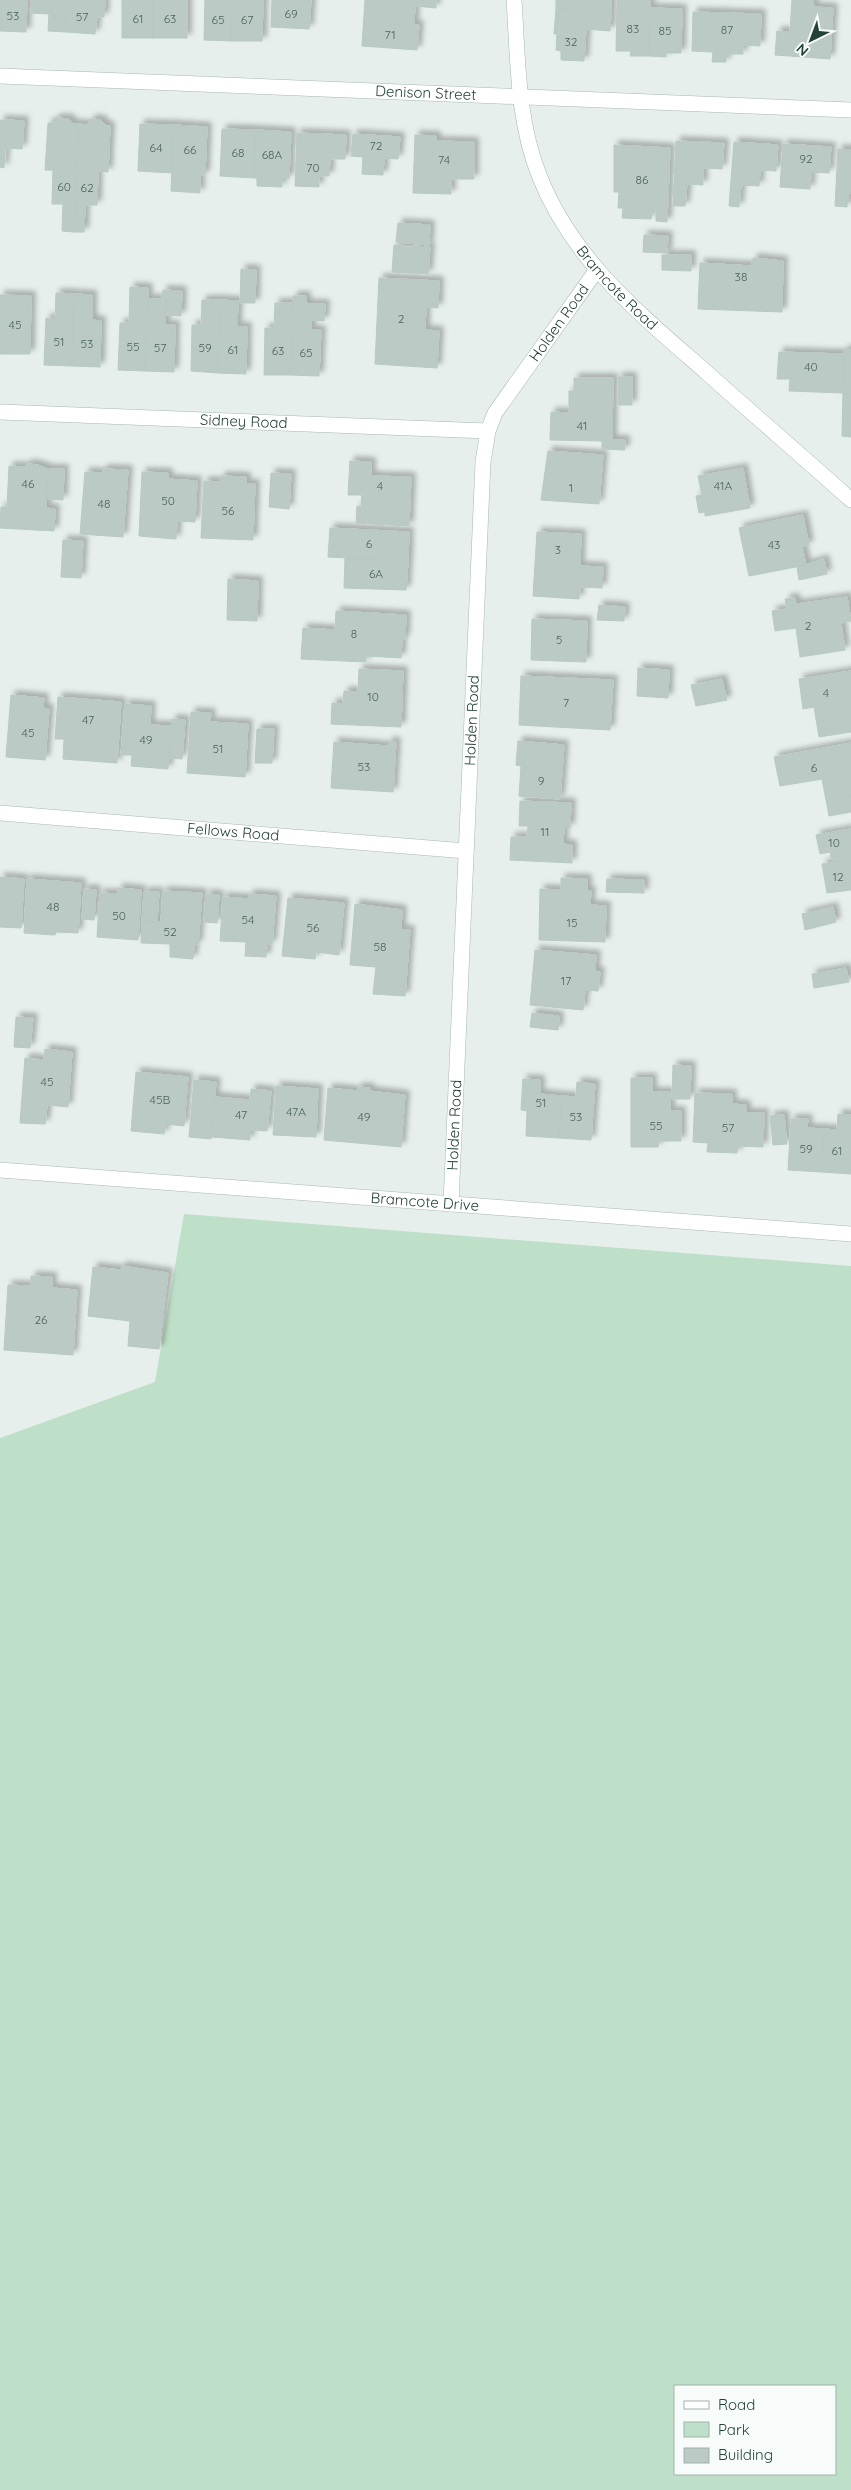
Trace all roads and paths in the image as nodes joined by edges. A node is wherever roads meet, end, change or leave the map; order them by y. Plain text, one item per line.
1 (514, 0) edge
2 (0, 76) edge
3 (520, 96) junction
4 (851, 110) edge
5 (596, 271) junction
6 (0, 412) edge
7 (488, 431) junction
8 (851, 500) edge
9 (0, 814) edge
10 (466, 851) junction
11 (0, 1170) edge
12 (451, 1204) junction
13 (851, 1234) edge

1 - 3 street, Bramcote Road
2 - 3 street, Denison Street
3 - 4 street, Denison Street
3 - 5 street, Bramcote Road
5 - 7 street, Holden Road
5 - 8 street, Bramcote Road
6 - 7 street, Sidney Road
7 - 10 street, Holden Road
9 - 10 street, Fellows Road
10 - 12 street, Holden Road
11 - 12 street, Bramcote Drive
12 - 13 street, Bramcote Drive

